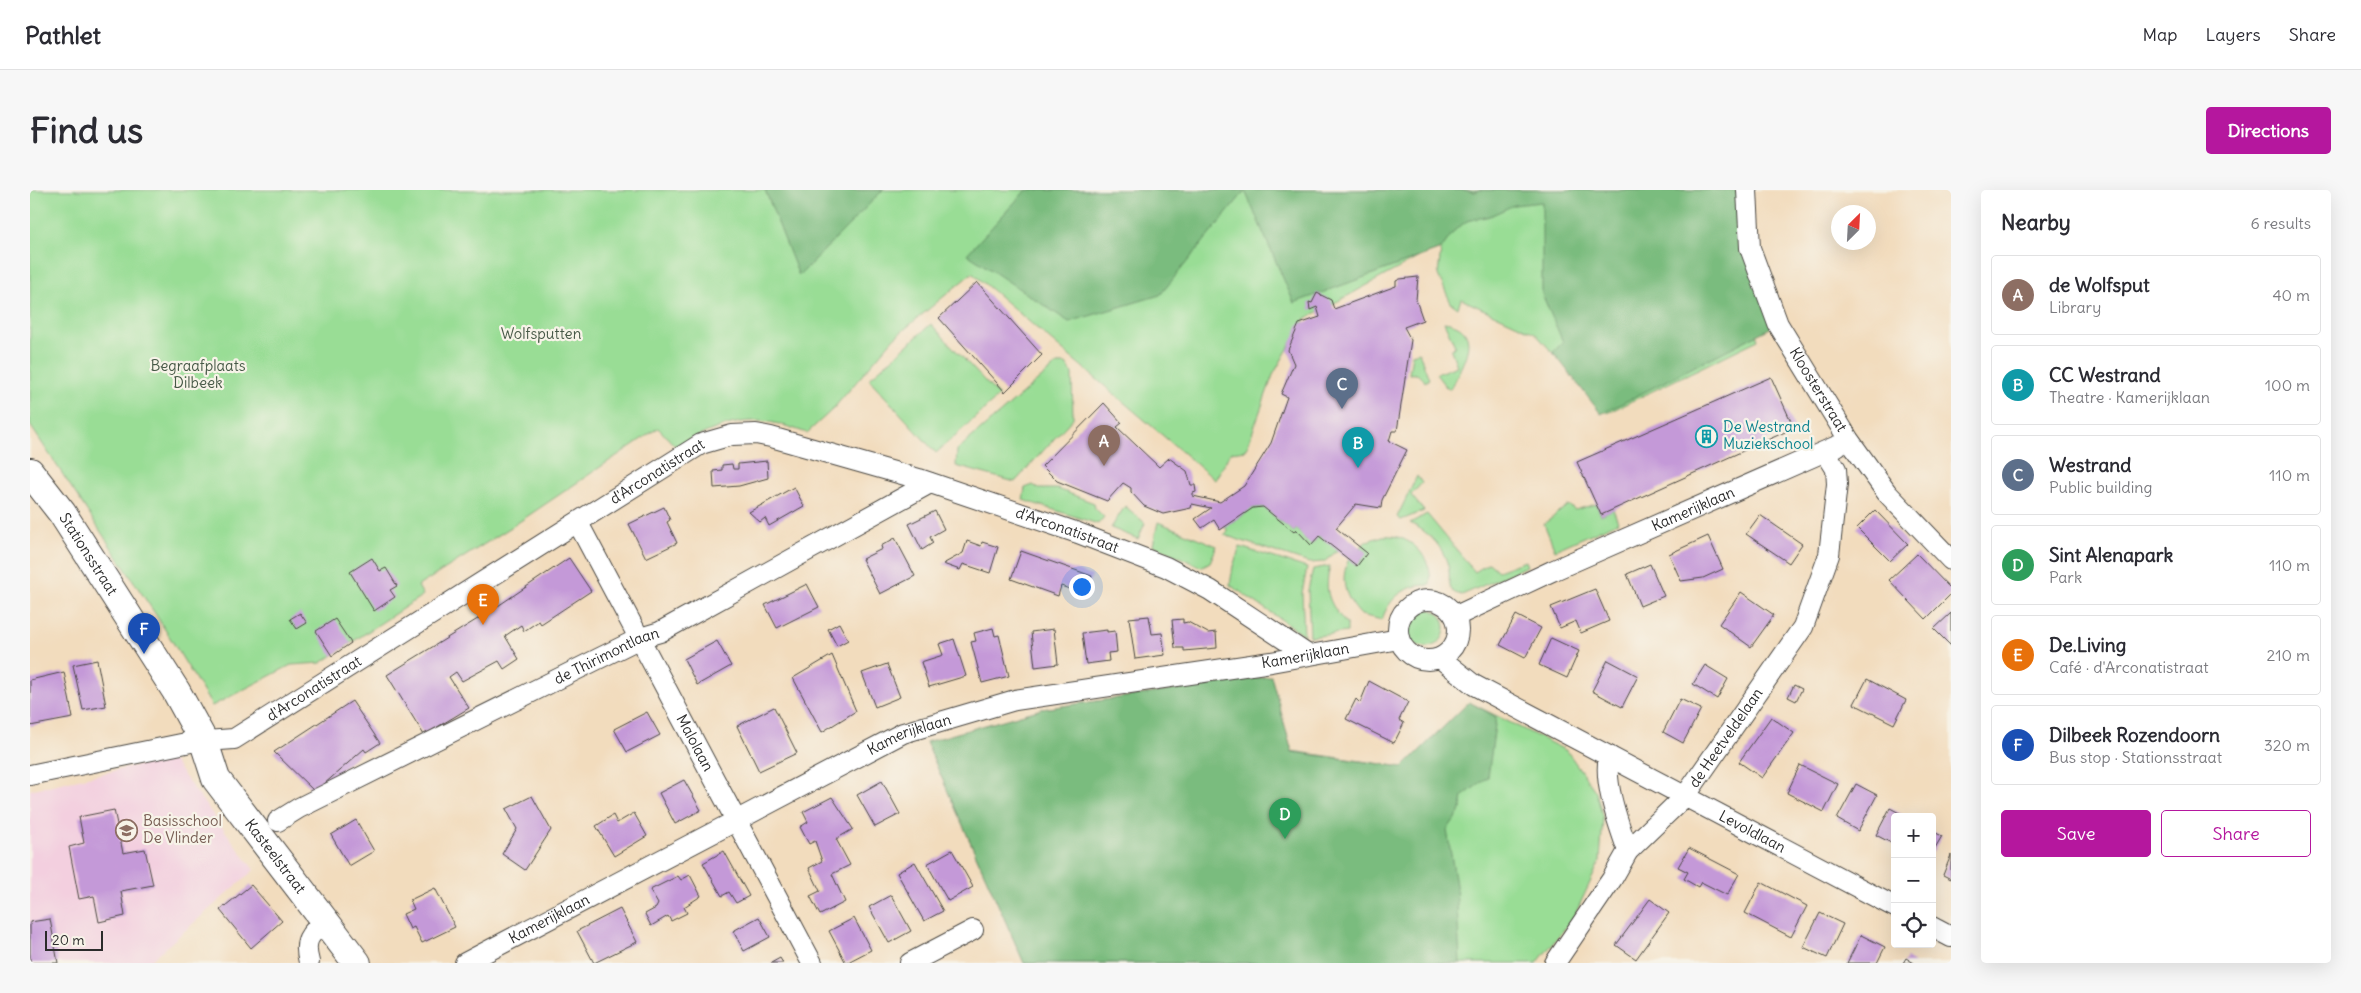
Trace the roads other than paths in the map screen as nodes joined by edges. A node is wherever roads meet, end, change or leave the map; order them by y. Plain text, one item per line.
1 (1747, 190) edge
2 (1849, 440) junction
3 (1826, 452) junction
4 (30, 472) edge
5 (930, 483) junction
6 (578, 523) junction
7 (1951, 560) edge
8 (1456, 616) junction
9 (640, 638) junction
10 (1399, 639) junction
11 (1308, 655) junction
12 (1440, 658) junction
13 (204, 742) junction
14 (1610, 756) junction
15 (30, 775) edge
16 (1686, 795) junction
17 (278, 821) dead end
18 (736, 822) junction
19 (1628, 851) junction
20 (1891, 905) edge
21 (325, 921) junction
22 (1936, 929) edge
23 (973, 930) dead end
24 (1951, 938) edge
25 (352, 961) edge
26 (310, 963) edge
27 (464, 963) edge
28 (812, 963) edge
29 (910, 963) edge
30 (1555, 963) edge

1 - 2 street, Kloosterstraat
2 - 3 street, Kamerijklaan
2 - 7 street, Kloosterstraat
3 - 8 street, Kamerijklaan
3 - 16 street, de Heetveldelaan
4 - 13 street, Stationsstraat
5 - 6 street, d'Arconatistraat
5 - 9 street, de Thirimontlaan
5 - 11 street, d'Arconatistraat
6 - 9 street, Malolaan
6 - 13 street, d'Arconatistraat
8 - 10 street
8 - 12 street
9 - 17 street, de Thirimontlaan
9 - 18 street, Malolaan
10 - 11 street, Kamerijklaan
10 - 12 street
11 - 18 street, Kamerijklaan
12 - 14 street, Levoldlaan
13 - 15 street, d'Arconatistraat
13 - 21 street, Kasteelstraat
14 - 16 street, Levoldlaan
14 - 19 street
16 - 19 street, de Heetveldelaan
16 - 20 street, Levoldlaan
18 - 27 street, Kamerijklaan
18 - 28 street, Malolaan
19 - 30 street, de Heetveldelaan
21 - 25 street, Kasteelstraat
21 - 26 street
22 - 24 street
23 - 29 street

